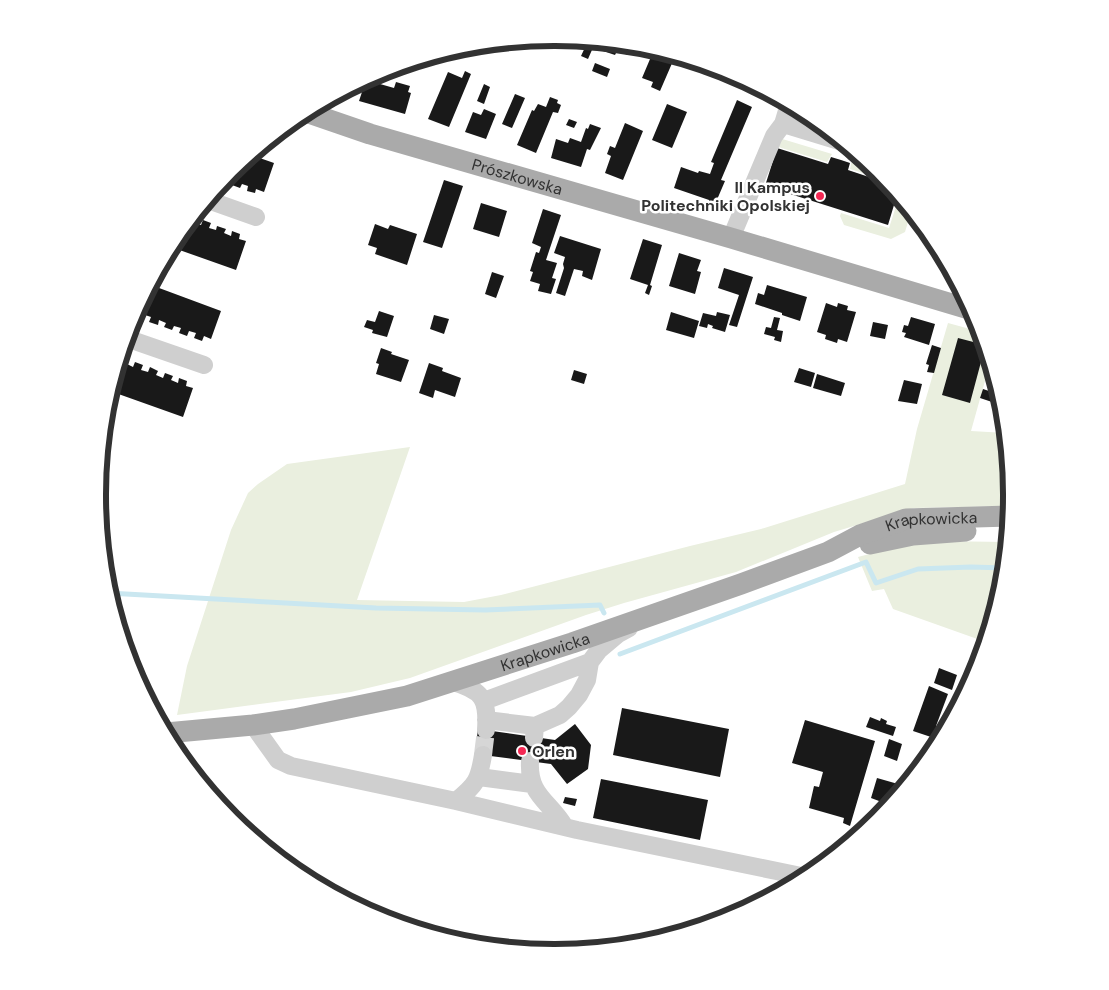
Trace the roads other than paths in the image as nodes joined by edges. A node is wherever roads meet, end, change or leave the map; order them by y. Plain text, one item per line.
1 (787, 111) edge
2 (316, 115) edge
3 (783, 124) junction
4 (825, 137) edge
5 (214, 202) edge
6 (256, 217) dead end
7 (731, 238) junction
8 (962, 307) edge
9 (134, 341) edge
10 (204, 365) dead end
11 (1002, 516) edge
12 (1001, 531) edge
13 (828, 552) junction
14 (649, 616) junction
15 (590, 662) junction
16 (452, 682) junction
17 (484, 701) junction
18 (253, 725) junction
19 (174, 732) edge
20 (483, 755) tunnel mouth
21 (530, 761) dead end
22 (479, 778) junction
23 (532, 784) junction
24 (456, 801) junction
25 (565, 827) junction
26 (794, 874) edge

1 - 3 street
2 - 7 main road, Prószkowska
3 - 4 street
3 - 7 street
5 - 6 street
7 - 8 main road, Prószkowska
9 - 10 street
11 - 13 main road, Krapkowicka
12 - 13 main road, Krapkowicka
13 - 14 main road, Krapkowicka
14 - 15 street
14 - 16 main road, Krapkowicka
15 - 17 street
15 - 17 street
16 - 17 street
16 - 18 main road, Krapkowicka
18 - 19 main road, Krapkowicka
18 - 24 street
20 - 22 street
21 - 23 street
22 - 23 street
22 - 24 street
23 - 25 street
24 - 25 street
25 - 26 street

